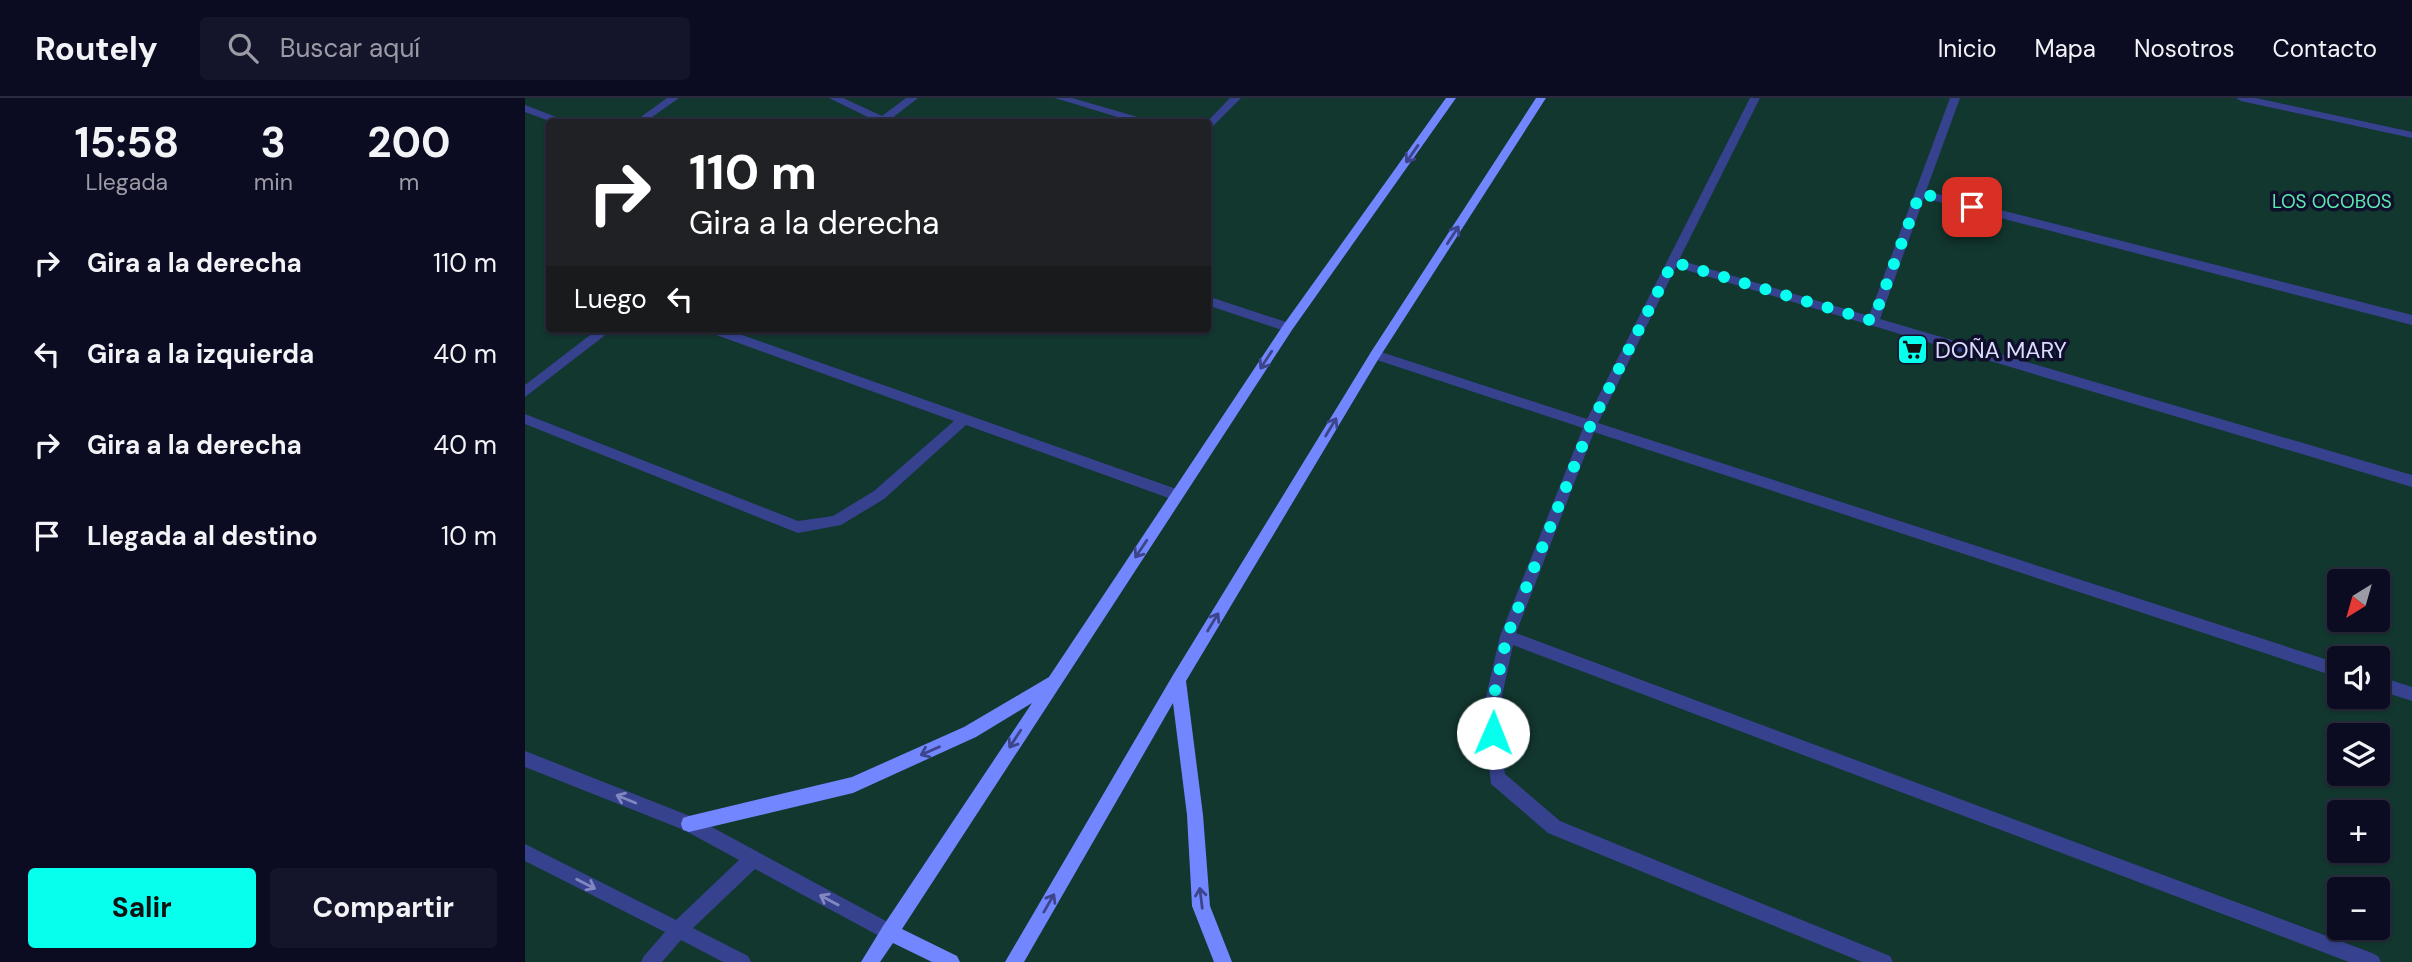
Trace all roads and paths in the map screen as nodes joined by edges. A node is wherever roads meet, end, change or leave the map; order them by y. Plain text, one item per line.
1 (674, 98) edge
2 (834, 98) edge
3 (913, 98) edge
4 (1060, 98) edge
5 (1236, 98) edge
6 (1451, 98) edge
7 (1541, 98) edge
8 (1755, 98) edge
9 (1955, 98) edge
10 (2241, 98) edge
11 (525, 108) edge
12 (552, 119) edge
13 (643, 119) edge
14 (877, 119) edge
15 (884, 119) edge
16 (1134, 119) edge
17 (1211, 125) edge
18 (2412, 135) edge
19 (1920, 193) junction
20 (1673, 262) junction
21 (1211, 301) edge
22 (2412, 320) edge
23 (1873, 321) junction
24 (1288, 327) junction
25 (602, 333) edge
26 (723, 333) edge
27 (1375, 355) junction
28 (525, 392) edge
29 (525, 419) edge
30 (964, 419) junction
31 (1591, 424) junction
32 (2412, 481) edge
33 (1177, 495) junction
34 (1507, 636) junction
35 (2327, 667) edge
36 (1178, 680) junction
37 (1053, 681) junction
38 (2390, 687) edge
39 (2412, 694) edge
40 (525, 759) edge
41 (689, 824) junction
42 (525, 852) edge
43 (753, 859) junction
44 (677, 931) junction
45 (890, 932) junction
46 (650, 962) edge
47 (742, 962) edge
48 (870, 962) edge
49 (951, 962) edge
50 (1014, 962) edge
51 (1223, 962) edge
52 (1884, 962) edge
53 (2372, 962) edge

1 - 13 street
2 - 14 street
3 - 15 street
4 - 16 street
5 - 17 street
6 -> 24 main road
27 -> 7 main road
8 - 20 street
9 - 19 street
10 - 18 street
11 - 12 street
19 - 22 street
19 - 23 street
20 - 23 street
20 - 31 street
21 - 24 street
23 - 32 street
24 -> 33 main road
25 - 28 street
26 - 30 street
27 - 31 street
36 -> 27 main road
29 - 30 street
30 - 33 street
31 - 34 street
31 - 35 street
33 -> 37 main road
34 - 52 street
34 - 53 street
50 -> 36 main road
51 -> 36 main road
37 -> 41 main road
37 -> 45 main road
38 - 39 street
41 -> 40 street
41 - 43 street
42 -> 44 street
43 - 44 street
45 -> 43 street
44 - 46 street
44 - 47 street
45 - 48 main road
45 - 49 main road

